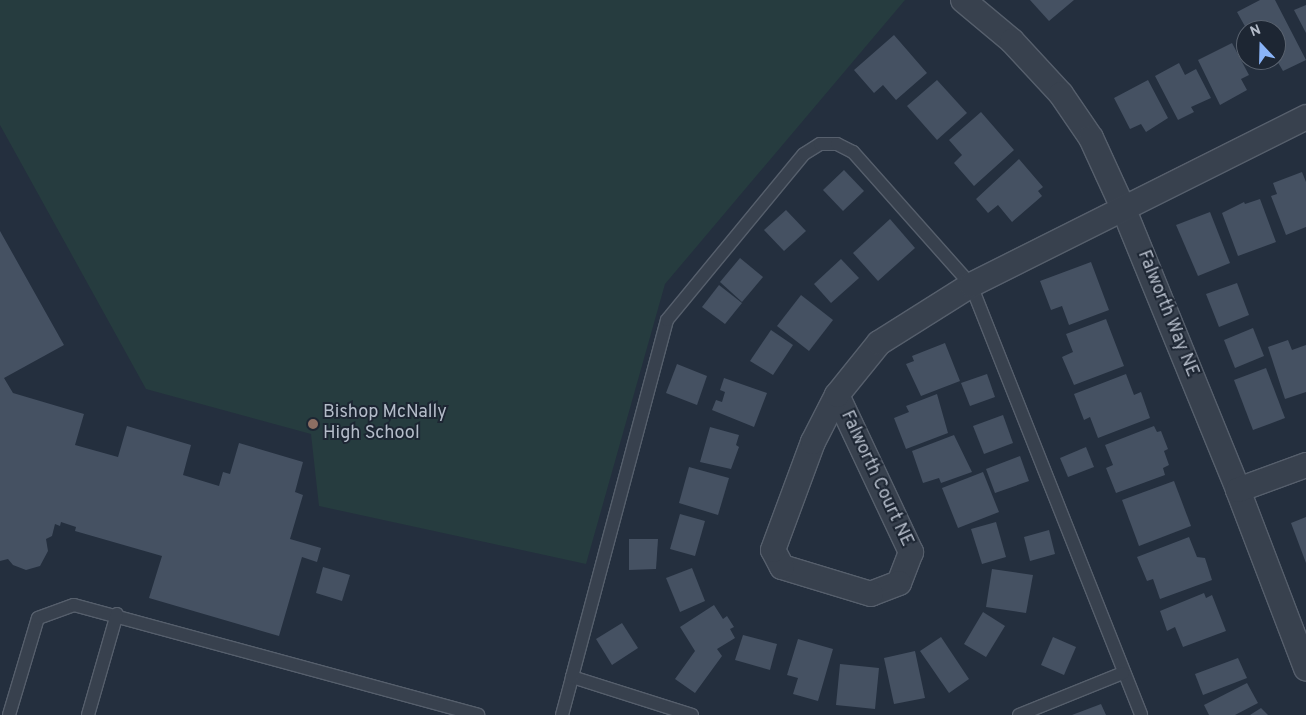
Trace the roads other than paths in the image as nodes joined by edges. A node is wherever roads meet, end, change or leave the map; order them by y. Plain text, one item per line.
1 (963, 0) edge
2 (1306, 117) edge
3 (1124, 210) junction
4 (971, 285) junction
5 (837, 395) junction
6 (1306, 465) edge
7 (1238, 490) junction
8 (117, 614) junction
9 (1306, 668) edge
10 (1123, 673) junction
11 (572, 677) junction
12 (434, 709) edge
13 (9, 715) edge
14 (88, 715) edge
15 (478, 715) edge
16 (562, 715) edge
17 (692, 715) edge
18 (1019, 715) edge
19 (1142, 715) edge

1 - 3 street, Falworth Way NE
2 - 3 street, Falworth Court NE
3 - 4 street, Falworth Court NE
3 - 7 street, Falworth Way NE
4 - 5 street, Falworth Court NE
4 - 10 lane
4 - 11 lane
5 - 5 street, Falworth Court NE
6 - 7 street
7 - 9 street, Falworth Way NE
8 - 12 lane
8 - 13 lane
8 - 14 lane
10 - 18 lane
10 - 19 lane
11 - 16 lane
11 - 17 lane
12 - 15 lane

